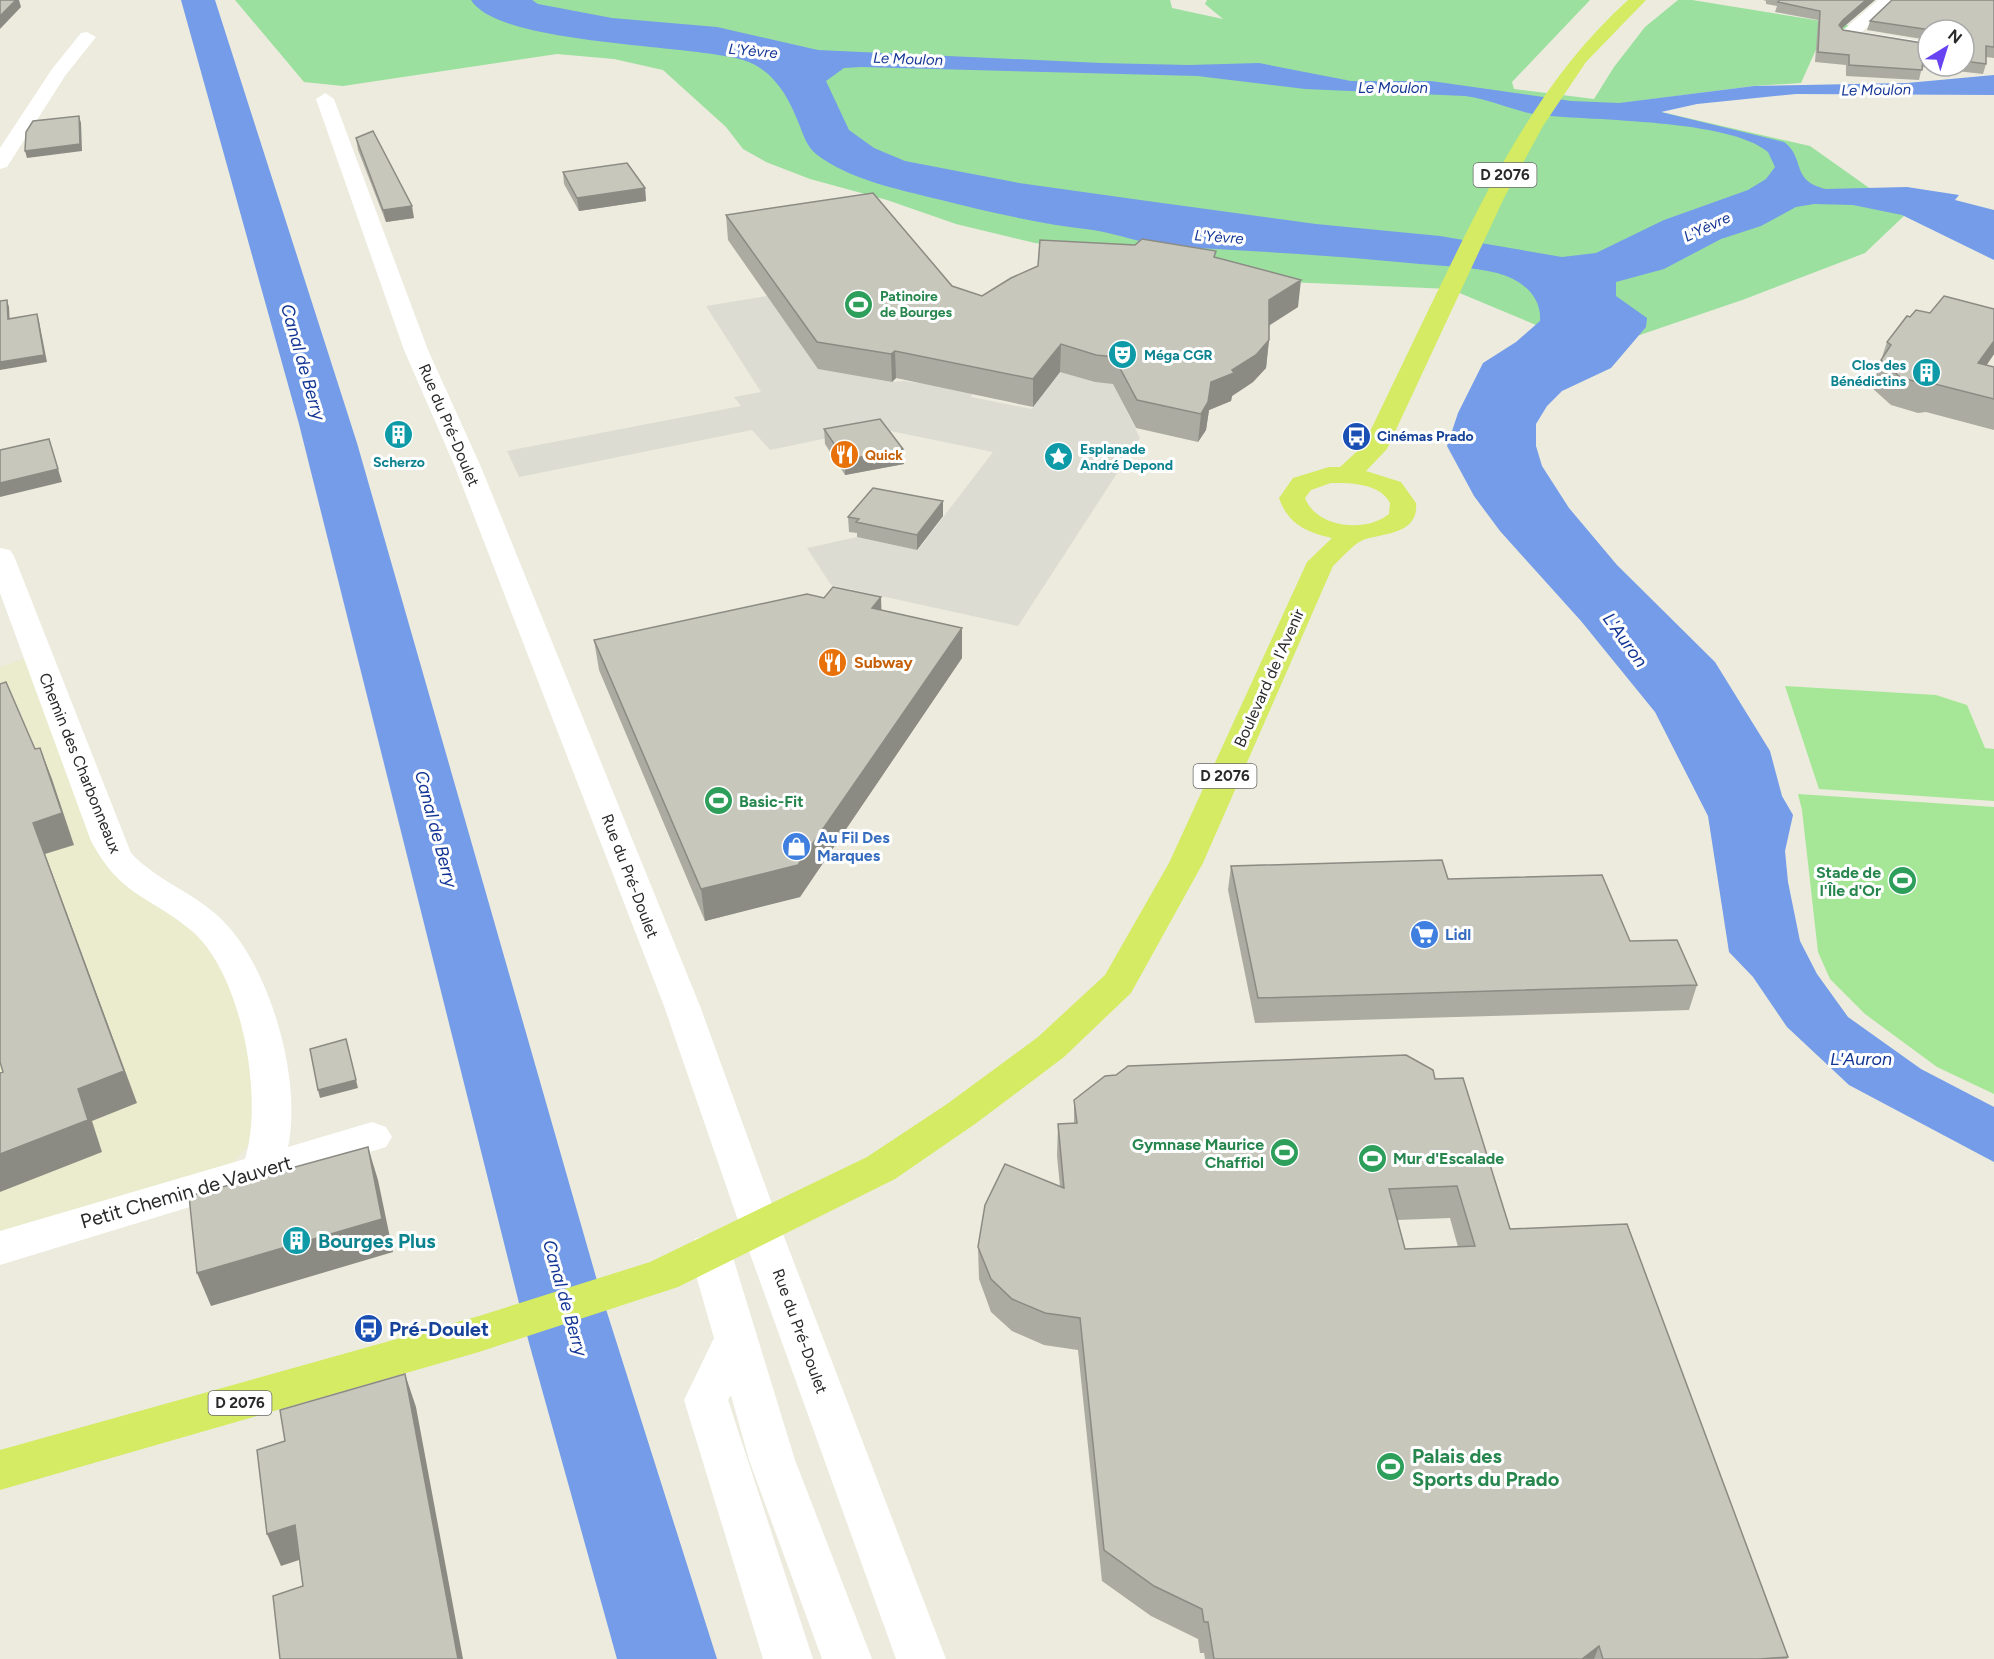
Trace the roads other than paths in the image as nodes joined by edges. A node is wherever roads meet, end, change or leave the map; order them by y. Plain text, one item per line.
1 (1638, 0) edge
2 (1888, 0) edge
3 (87, 37) dead end
4 (1916, 45) edge
5 (325, 99) dead end
6 (0, 163) edge
7 (1374, 449) junction
8 (1347, 475) junction
9 (1380, 483) junction
10 (1321, 527) junction
11 (1355, 532) junction
12 (0, 555) edge
13 (1321, 562) junction
14 (372, 1137) dead end
15 (262, 1169) junction
16 (760, 1226) junction
17 (0, 1248) edge
18 (710, 1251) junction
19 (736, 1338) junction
20 (0, 1470) edge
21 (788, 1659) edge
22 (847, 1659) edge
23 (921, 1659) edge

1 - 7 main road, D 2076
2 - 4 street
3 - 6 street
5 - 16 street, Rue du Pré-Doulet
7 - 8 main road, D 2076
7 - 9 main road
8 - 9 main road
8 - 10 main road
9 - 11 main road
10 - 11 main road
10 - 13 main road, Boulevard de l'Avenir / D 2076
11 - 13 main road, Boulevard de l'Avenir / D 2076
12 - 15 street, Chemin des Charbonneaux
13 - 16 main road, Boulevard de l'Avenir / D 2076
14 - 15 street, Petit Chemin de Vauvert
15 - 17 street, Petit Chemin de Vauvert
16 - 18 main road, D 2076
16 - 23 street, Rue du Pré-Doulet
18 - 19 street
18 - 20 main road, D 2076
19 - 21 street
19 - 22 street

